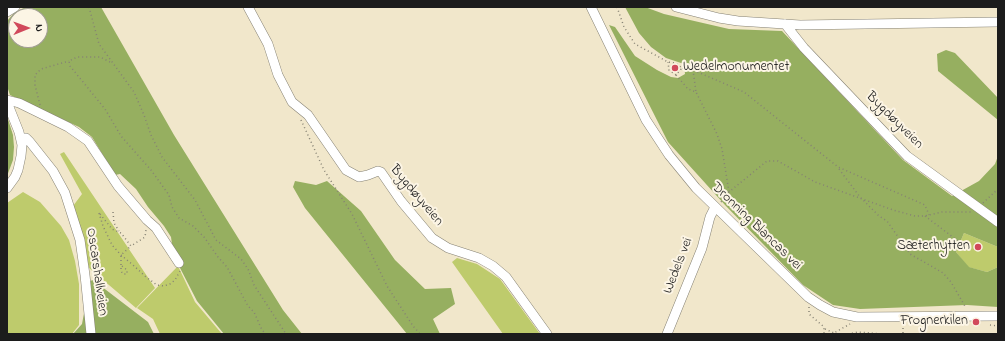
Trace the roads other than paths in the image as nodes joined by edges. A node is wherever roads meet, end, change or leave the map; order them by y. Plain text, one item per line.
1 (14, 7) edge
2 (248, 7) edge
3 (676, 7) edge
4 (593, 9) edge
5 (7, 12) edge
6 (998, 22) edge
7 (785, 24) junction
8 (7, 101) edge
9 (21, 138) junction
10 (7, 188) edge
11 (717, 205) junction
12 (998, 222) edge
13 (179, 263) road end
14 (998, 316) edge
15 (91, 334) edge
16 (547, 334) edge
17 (667, 334) edge

1 - 5 street
2 - 16 street, Bygdøyveien
3 - 7 street
4 - 11 street, Dronning Blancas vei
6 - 7 street
7 - 12 street, Bygdøyveien
8 - 9 street
8 - 13 street
9 - 10 street
9 - 15 street, Oscarshallveien
11 - 14 street, Dronning Blancas vei
11 - 17 street, Wedels vei

